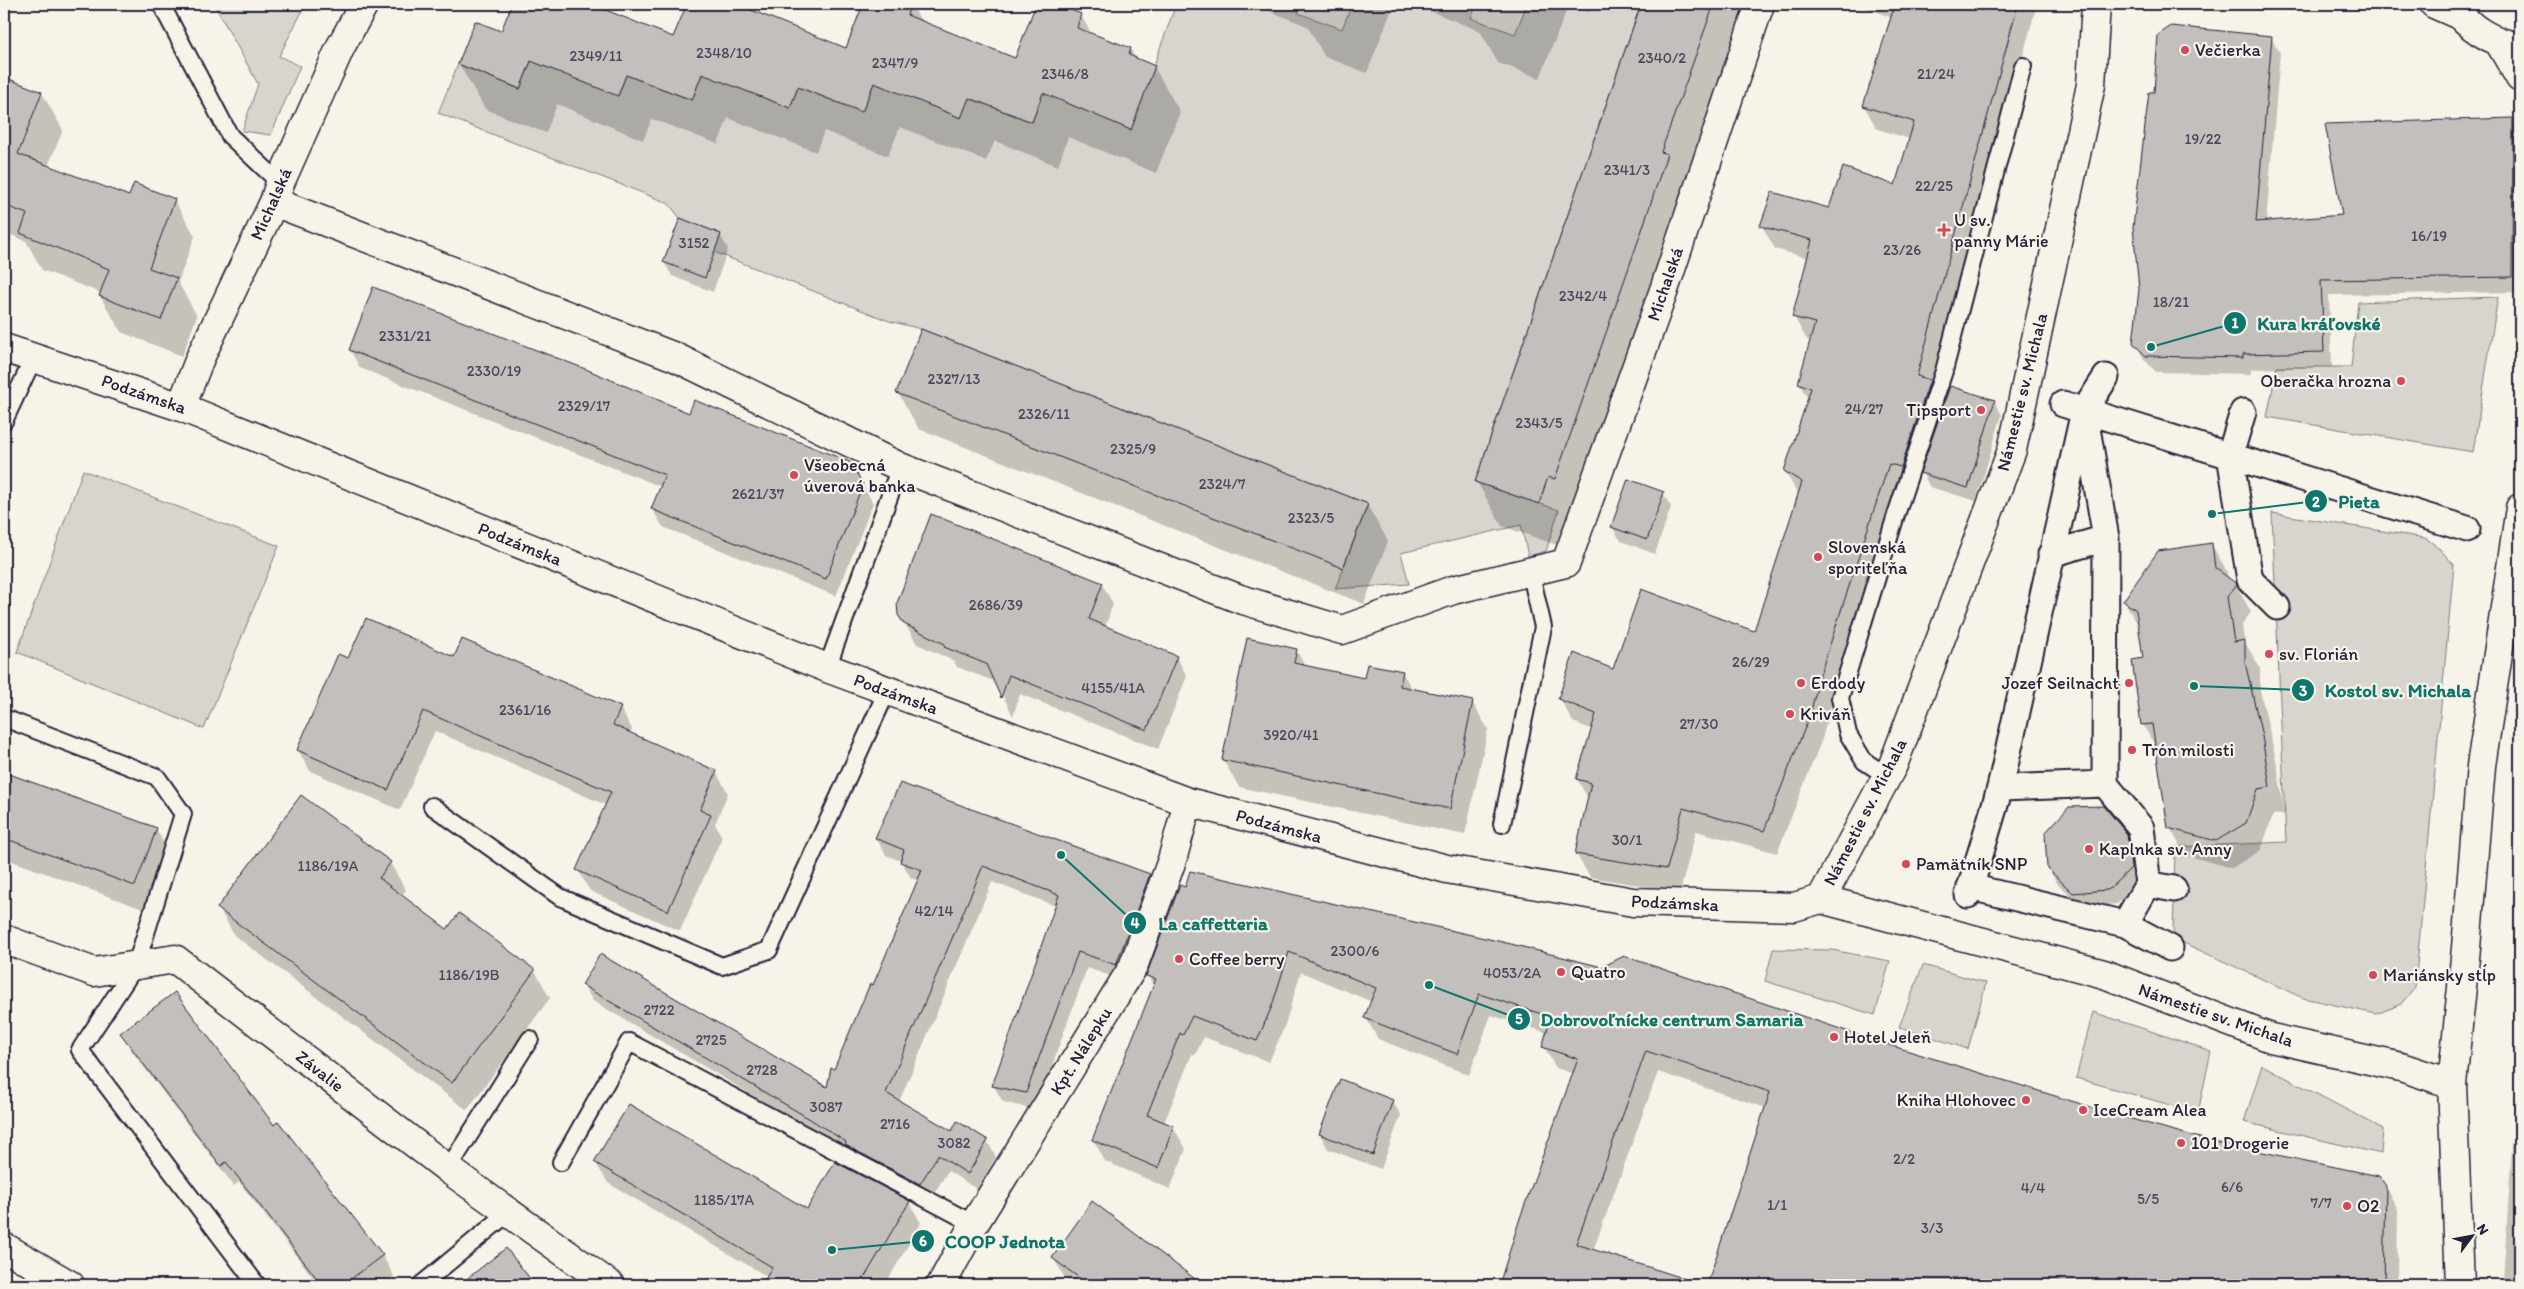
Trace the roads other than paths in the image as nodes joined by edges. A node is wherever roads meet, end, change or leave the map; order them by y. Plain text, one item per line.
1 (161, 4) edge
2 (364, 4) edge
3 (1760, 4) edge
4 (2096, 4) edge
5 (2434, 4) edge
6 (2456, 9) edge
7 (2510, 46) edge
8 (2023, 66) dead end
9 (2520, 78) edge
10 (277, 192) junction
11 (4, 348) edge
12 (34, 357) junction
13 (2106, 377) dead end
14 (182, 406) junction
15 (2074, 407) junction
16 (2243, 412) dead end
17 (4, 420) edge
18 (2230, 455) junction
19 (900, 467) junction
20 (2520, 508) edge
21 (2467, 529) dead end
22 (2106, 538) junction
23 (2051, 554) junction
24 (1530, 570) junction
25 (2277, 607) dead end
26 (827, 668) junction
27 (887, 691) junction
28 (4, 718) edge
29 (1887, 776) junction
30 (2106, 784) junction
31 (2000, 788) junction
32 (1188, 802) junction
33 (432, 806) dead end
34 (1502, 824) dead end
35 (2148, 884) junction
36 (2174, 889) dead end
37 (1821, 899) junction
38 (2125, 924) junction
39 (4, 939) edge
40 (2170, 948) dead end
41 (136, 965) junction
42 (530, 1039) dead end
43 (2452, 1084) junction
44 (562, 1162) dead end
45 (448, 1169) junction
46 (508, 1212) junction
47 (974, 1224) junction
48 (4, 1247) edge
49 (2459, 1278) edge
50 (945, 1284) edge
51 (70, 1285) edge
52 (256, 1285) edge
53 (421, 1285) edge
54 (610, 1285) edge

1 - 10 lane
2 - 10 street, Michalská
3 - 24 street, Michalská
4 - 29 street, Námestie sv. Michala
5 - 6 street
6 - 7 street
7 - 9 street
8 - 29 lane
10 - 14 street, Michalská
10 - 19 street
11 - 12 street, Podzámska
12 - 14 street, Podzámska
12 - 17 lane
13 - 15 street
14 - 26 street, Podzámska
15 - 18 street
15 - 22 street
15 - 23 street
16 - 18 street
18 - 21 street
18 - 25 street
19 - 24 street
19 - 26 lane
20 - 43 street
22 - 23 street
22 - 30 street
23 - 31 street
24 - 34 lane
26 - 27 street, Podzámska
27 - 32 street, Podzámska
27 - 33 lane
28 - 41 lane
29 - 37 street, Námestie sv. Michala
30 - 31 street
30 - 35 street
31 - 38 street
32 - 37 street, Podzámska
32 - 47 street, Kpt. Nálepku
35 - 36 street
35 - 38 street
37 - 43 street, Námestie sv. Michala
38 - 40 street
39 - 41 street, Závalie
41 - 45 street, Závalie
41 - 52 lane
42 - 45 lane
43 - 49 street
44 - 47 lane
45 - 46 street, Závalie
46 - 53 lane
46 - 54 street, Závalie
47 - 50 street, Kpt. Nálepku
48 - 51 street

